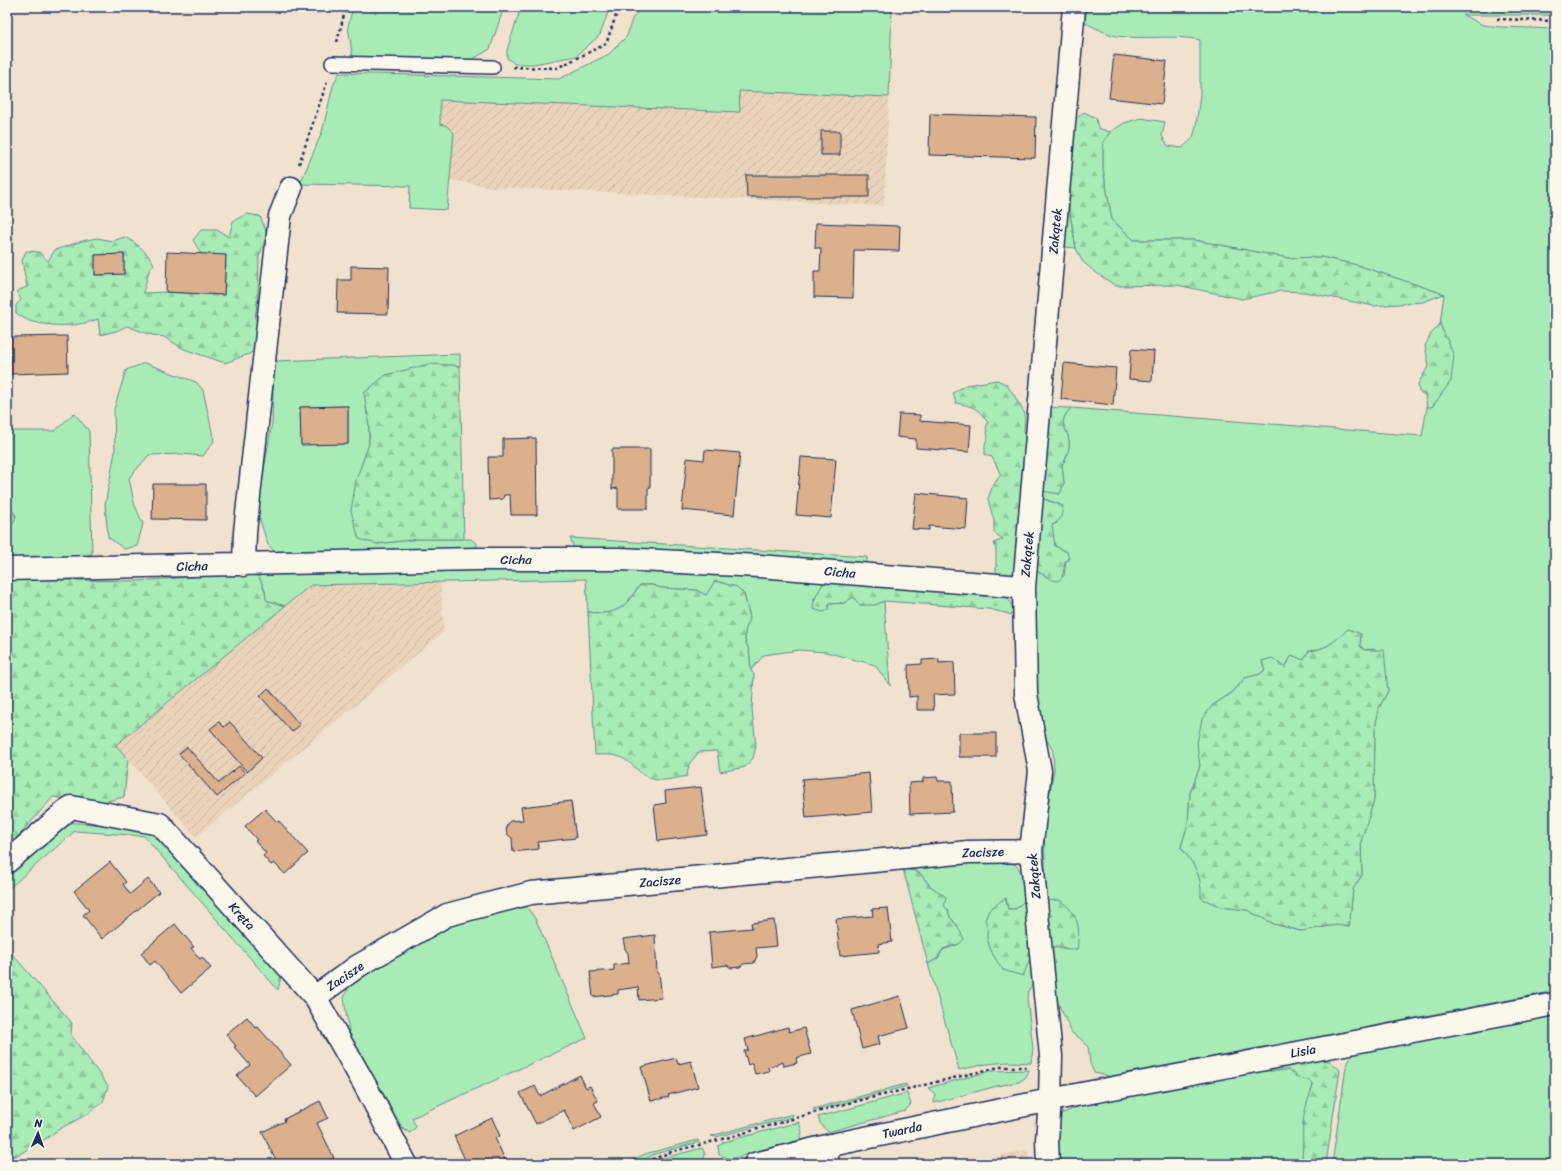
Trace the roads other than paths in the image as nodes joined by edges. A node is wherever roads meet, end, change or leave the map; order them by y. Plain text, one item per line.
1 (1074, 7) edge
2 (332, 63) road end
3 (492, 67) road end
4 (291, 188) road end
5 (244, 564) junction
6 (7, 569) edge
7 (1024, 587) junction
8 (1032, 851) junction
9 (7, 862) edge
10 (315, 997) junction
11 (1555, 1004) edge
12 (1050, 1100) junction
13 (832, 1154) edge
14 (406, 1164) edge
15 (755, 1164) edge
16 (1048, 1164) edge

1 - 7 street, Zakątek
2 - 3 lane
4 - 5 street
5 - 6 street, Cicha
5 - 7 street, Cicha
7 - 8 street, Zakątek
8 - 10 street, Zacisze
8 - 12 street, Zakątek
9 - 10 street, Kręta
10 - 14 street, Kręta
11 - 12 street, Lisia
12 - 13 street, Twarda
12 - 16 street, Zakątek
13 - 15 street, Twarda

